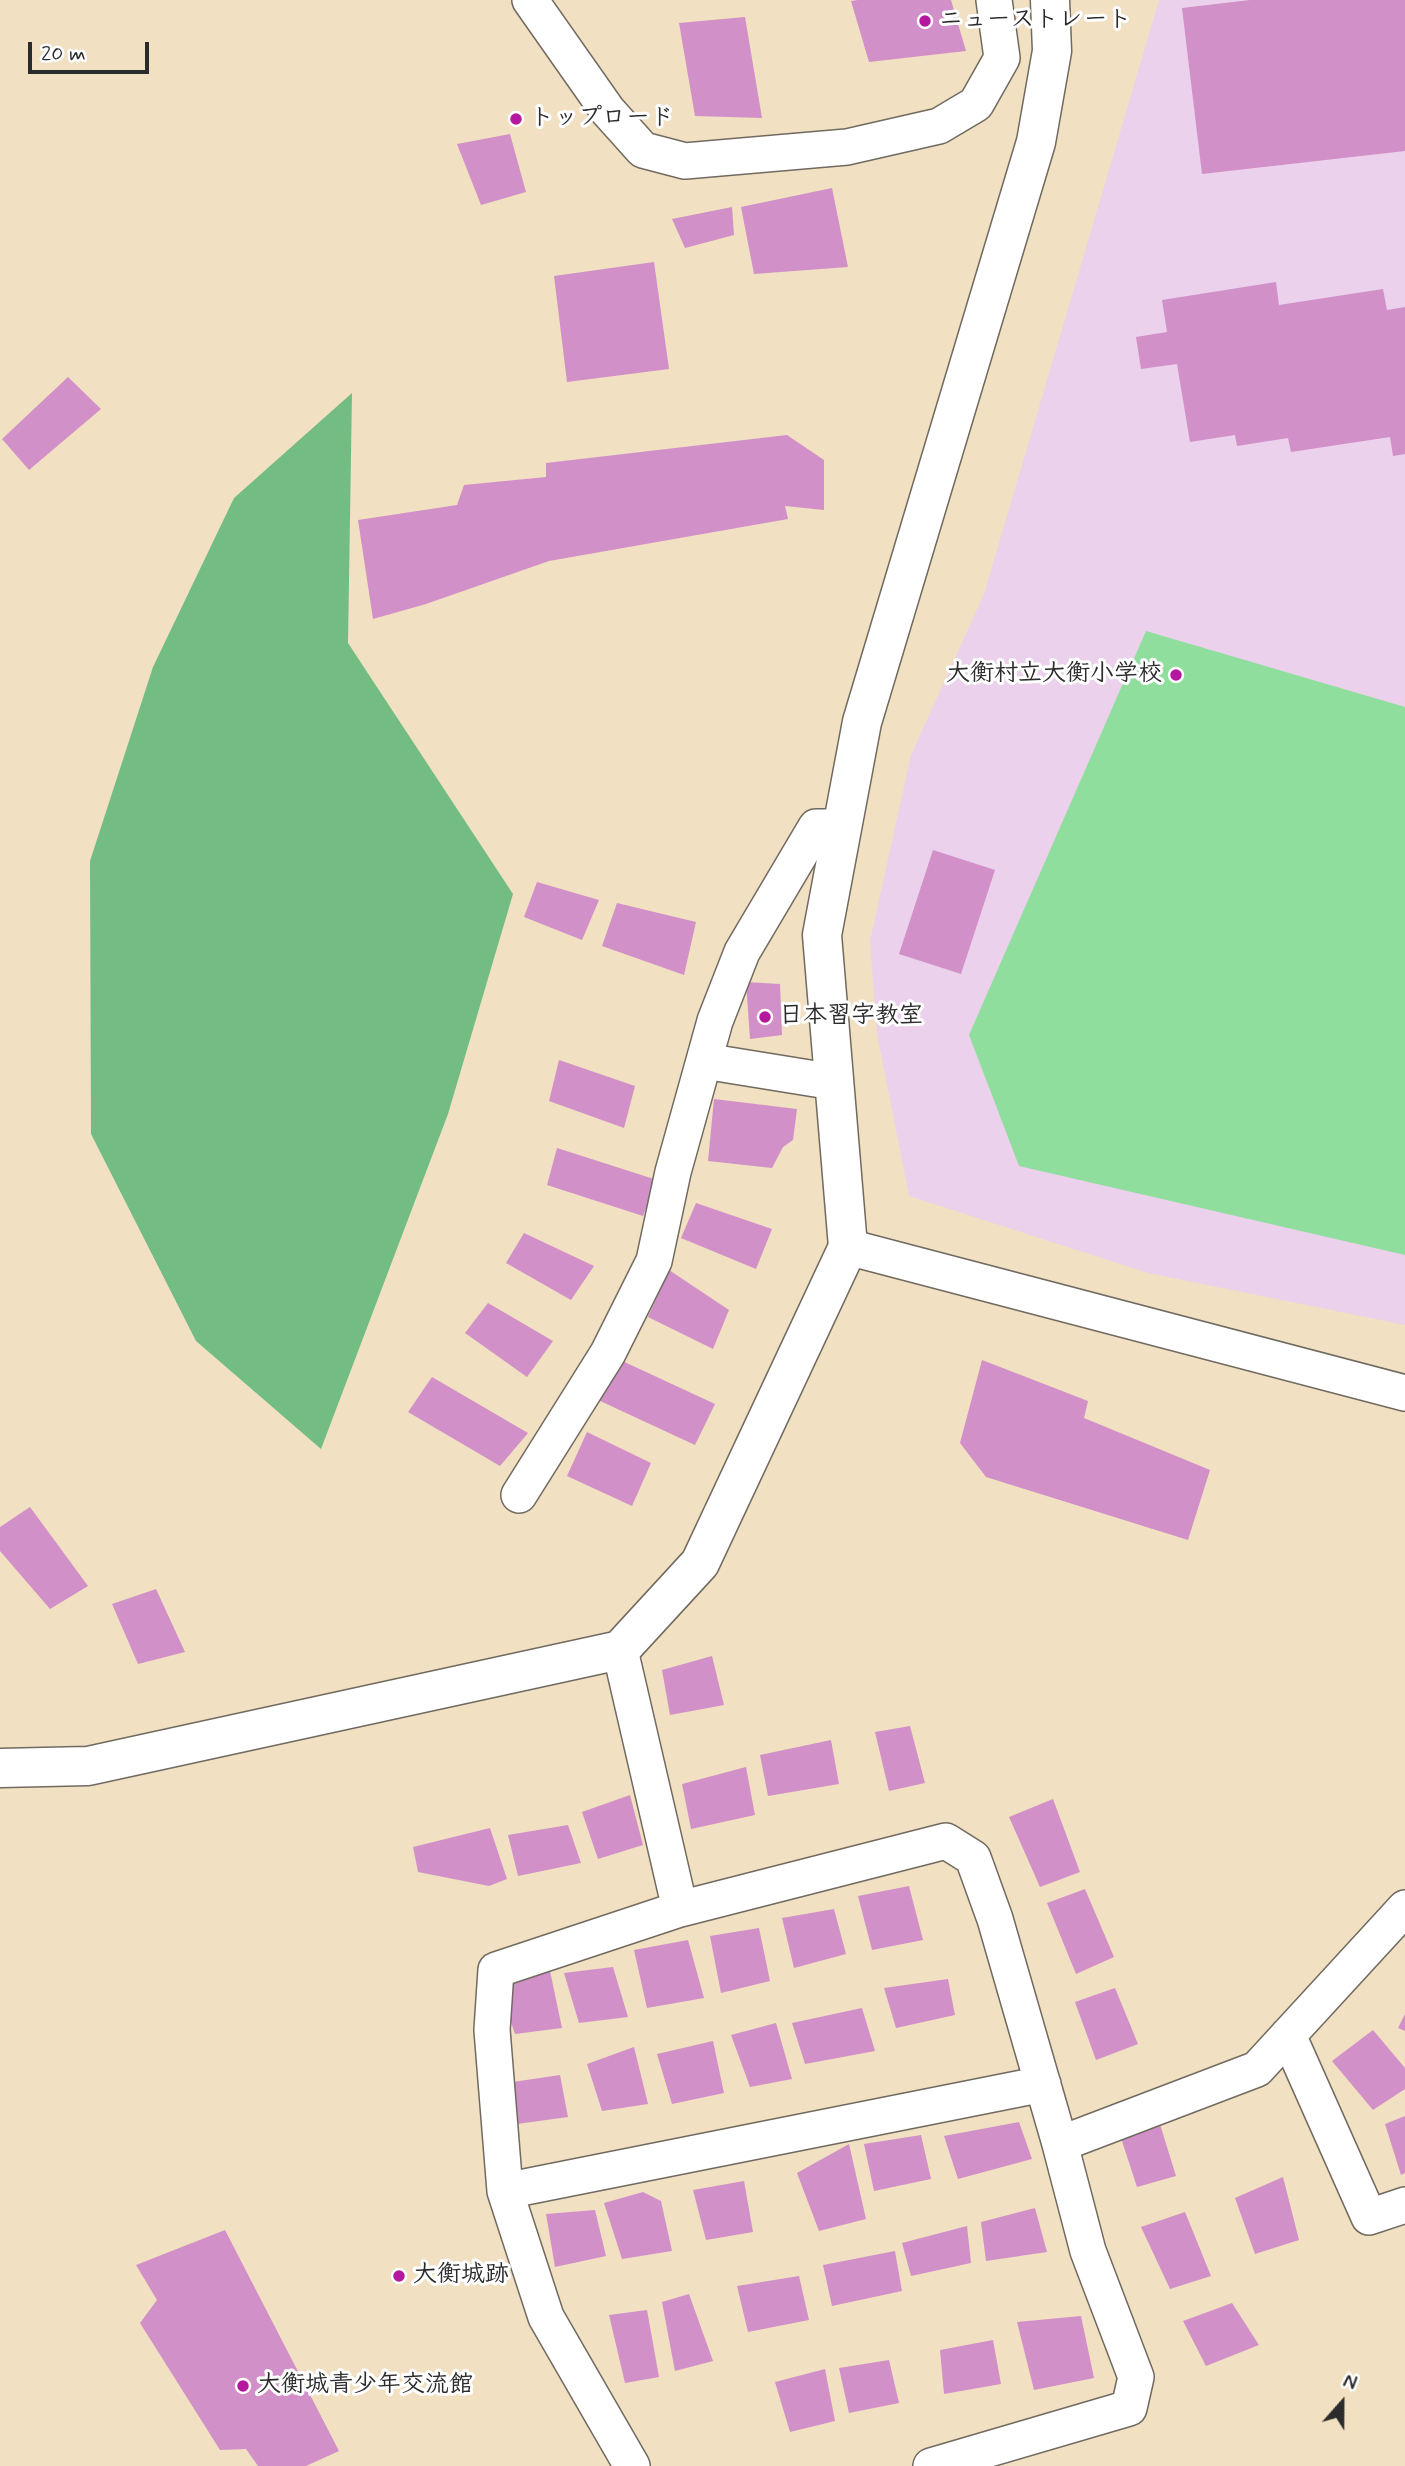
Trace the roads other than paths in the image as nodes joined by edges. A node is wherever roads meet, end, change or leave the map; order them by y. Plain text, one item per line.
1 (530, 0) edge
2 (993, 0) edge
3 (1050, 0) edge
4 (842, 827) junction
5 (704, 1061) junction
6 (834, 1082) junction
7 (848, 1247) junction
8 (1405, 1393) edge
9 (519, 1495) dead end
10 (620, 1650) junction
11 (0, 1769) edge
12 (1405, 1908) edge
13 (680, 1909) junction
14 (1288, 2035) junction
15 (1043, 2084) junction
16 (1060, 2144) junction
17 (505, 2191) junction
18 (1405, 2206) edge
19 (632, 2466) edge
20 (931, 2466) edge

1 - 2 street
3 - 4 street
4 - 5 street
4 - 6 street
5 - 6 street
5 - 9 street
6 - 7 street
7 - 8 street
7 - 10 street
10 - 11 street
10 - 13 street
12 - 14 street
13 - 15 street
13 - 17 street
14 - 16 street
14 - 18 street
15 - 16 street
15 - 17 street
16 - 20 street
17 - 19 street

